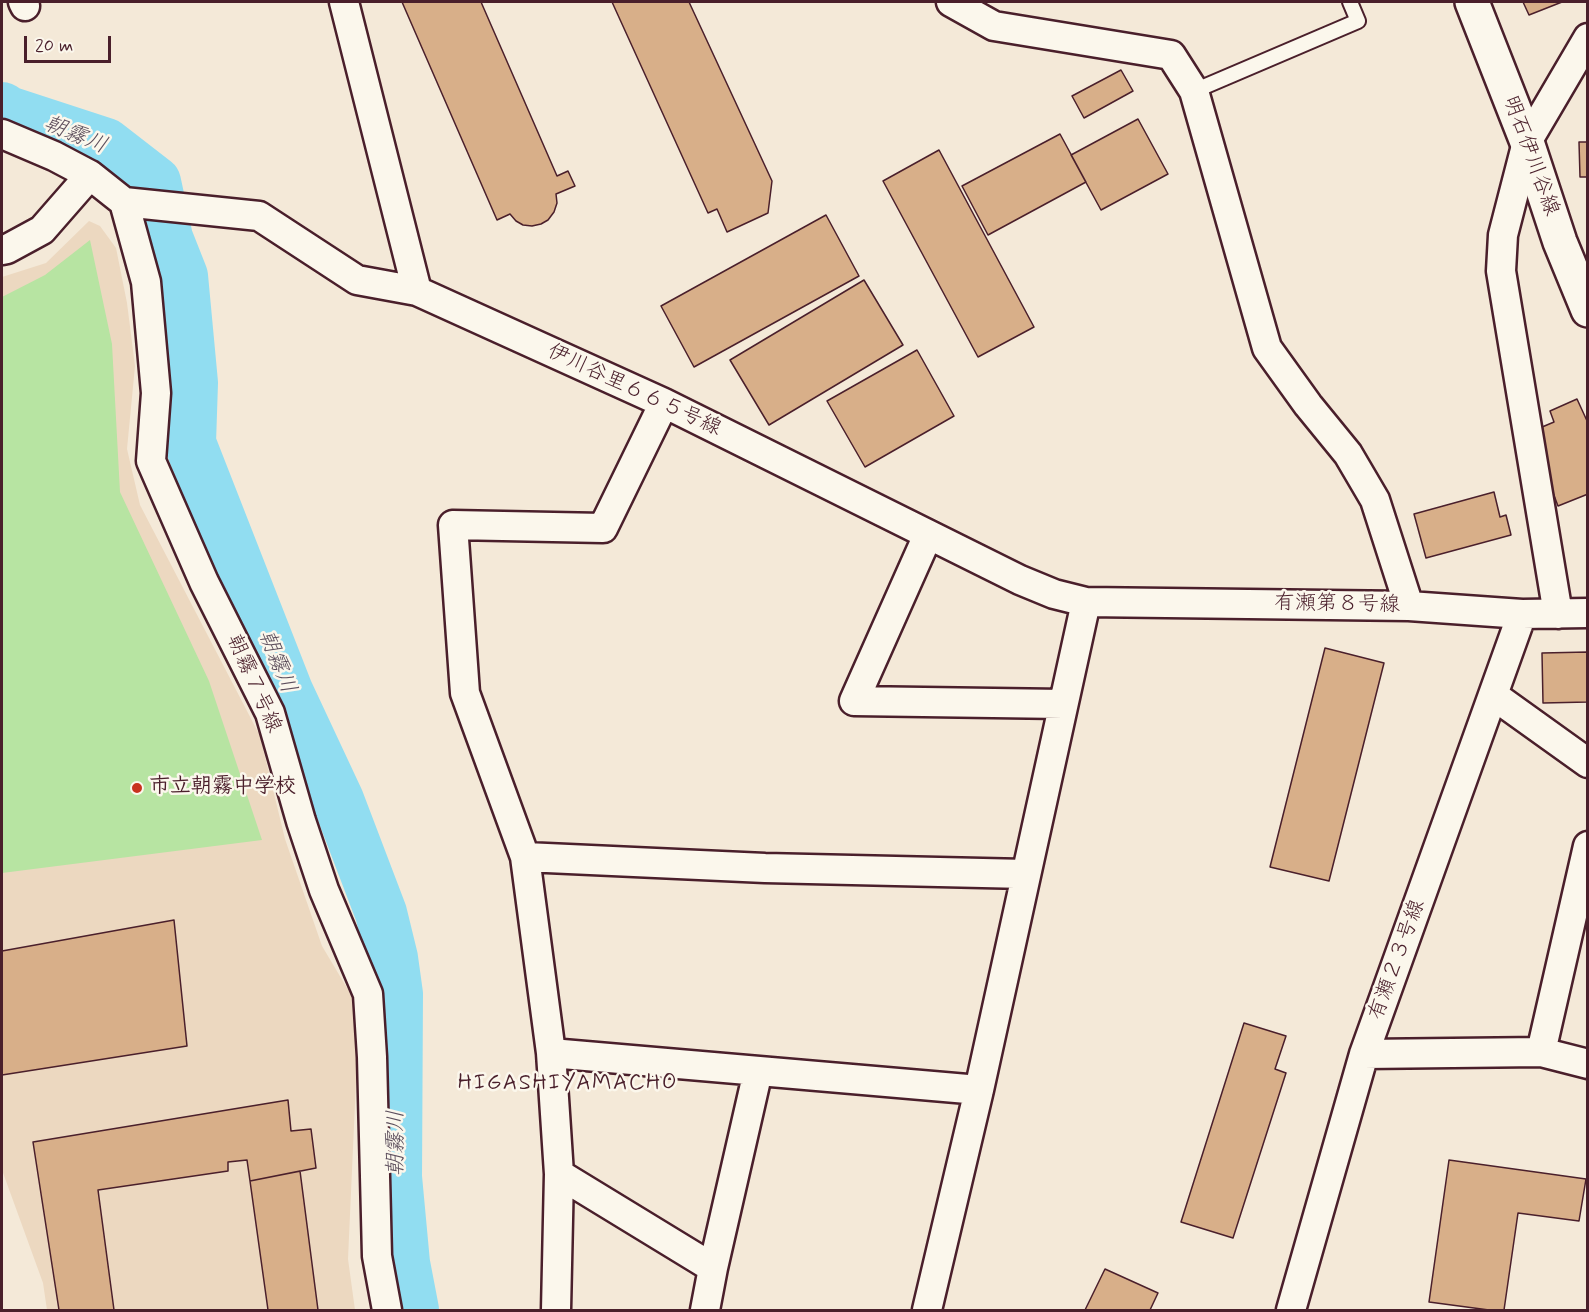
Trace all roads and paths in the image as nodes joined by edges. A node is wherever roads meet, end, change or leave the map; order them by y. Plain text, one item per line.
1 (344, 2) edge
2 (951, 2) edge
3 (1350, 2) edge
4 (1472, 2) edge
5 (1587, 38) edge
6 (1194, 91) junction
7 (2, 134) edge
8 (1527, 142) junction
9 (90, 175) junction
10 (133, 203) junction
11 (2, 250) edge
12 (417, 291) junction
13 (1587, 310) edge
14 (664, 403) junction
15 (928, 535) junction
16 (1086, 602) junction
17 (1409, 606) junction
18 (1587, 613) edge
19 (1522, 614) junction
20 (1558, 614) junction
21 (1493, 695) junction
22 (1063, 704) junction
23 (1587, 763) edge
24 (1587, 846) edge
25 (525, 857) junction
26 (1026, 874) junction
27 (1541, 1052) junction
28 (551, 1053) junction
29 (1364, 1054) junction
30 (1587, 1064) edge
31 (758, 1071) junction
32 (979, 1090) junction
33 (559, 1174) junction
34 (713, 1268) junction
35 (387, 1311) edge
36 (556, 1311) edge
37 (705, 1311) edge
38 (927, 1311) edge
39 (1291, 1311) edge

1 - 12 street
2 - 6 street
3 - 6 lane
4 - 8 street, 明石伊川谷線
5 - 8 street
6 - 17 street
7 - 9 street
8 - 13 street, 明石伊川谷線
8 - 20 street
9 - 10 street
9 - 11 street
10 - 12 street, 伊川谷里６６５号線
10 - 35 street, 朝霧７号線
12 - 14 street, 伊川谷里６６５号線
14 - 15 street, 伊川谷里６６５号線
14 - 25 street
15 - 16 street, 伊川谷里６６５号線
15 - 22 street
16 - 17 street, 有瀬第８号線
16 - 22 street
17 - 19 street, 有瀬第８号線
18 - 20 street, 有瀬第８号線
19 - 20 street, 有瀬第８号線
19 - 21 street, 有瀬２３号線
21 - 23 street
21 - 29 street, 有瀬２３号線
22 - 26 street
24 - 27 street
25 - 26 street
25 - 28 street
26 - 32 street
27 - 29 street
27 - 30 street
28 - 31 street
28 - 33 street
29 - 39 street, 有瀬２３号線
31 - 32 street
31 - 34 street
32 - 38 street
33 - 34 street
33 - 36 street
34 - 37 street

